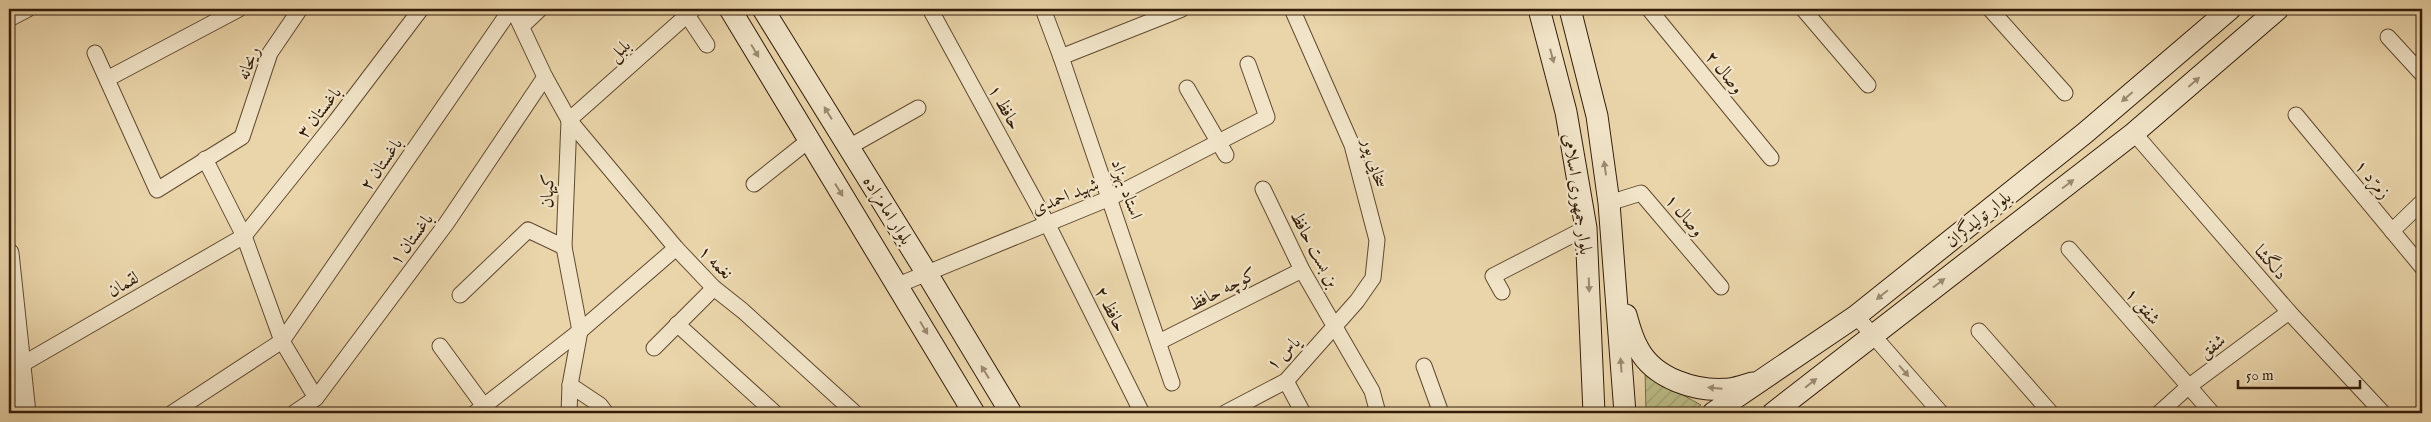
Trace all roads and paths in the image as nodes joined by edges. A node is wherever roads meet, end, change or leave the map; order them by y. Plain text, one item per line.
1 (28, 9) edge
2 (239, 9) edge
3 (300, 9) edge
4 (421, 9) edge
5 (512, 9) edge
6 (540, 9) edge
7 (730, 9) edge
8 (763, 9) edge
9 (930, 9) edge
10 (1043, 9) edge
11 (1182, 9) edge
12 (1292, 9) edge
13 (1539, 9) edge
14 (1570, 9) edge
15 (1649, 9) edge
16 (1802, 9) edge
17 (1990, 9) edge
18 (2230, 9) edge
19 (2278, 9) edge
20 (691, 12) edge
21 (9, 19) edge
22 (522, 26) junction
23 (2388, 37) dead end
24 (707, 45) dead end
25 (95, 53) dead end
26 (1061, 57) junction
27 (1248, 64) dead end
28 (2422, 74) edge
29 (545, 77) junction
30 (107, 79) junction
31 (1868, 85) dead end
32 (1187, 88) dead end
33 (2066, 93) dead end
34 (918, 108) dead end
35 (2296, 115) dead end
36 (569, 120) junction
37 (2134, 133) junction
38 (808, 141) junction
39 (1220, 141) junction
40 (849, 146) junction
41 (1226, 155) dead end
42 (1771, 158) dead end
43 (205, 159) junction
44 (754, 184) dead end
45 (1263, 189) dead end
46 (1110, 198) junction
47 (2422, 202) edge
48 (1610, 203) junction
49 (1047, 223) junction
50 (1586, 228) junction
51 (2392, 231) junction
52 (244, 236) junction
53 (564, 247) junction
54 (676, 248) junction
55 (2069, 249) dead end
56 (9, 253) edge
57 (2422, 267) edge
58 (1302, 270) junction
59 (926, 272) junction
60 (898, 285) junction
61 (1616, 287) junction
62 (1721, 287) dead end
63 (714, 288) junction
64 (1502, 292) dead end
65 (460, 295) dead end
66 (2289, 312) junction
67 (1856, 316) junction
68 (677, 324) junction
69 (1335, 325) junction
70 (13, 327) edge
71 (580, 331) junction
72 (1979, 331) dead end
73 (1872, 334) junction
74 (282, 341) junction
75 (1159, 342) junction
76 (440, 346) dead end
77 (654, 348) dead end
78 (21, 365) junction
79 (1424, 366) dead end
80 (1286, 381) junction
81 (1762, 381) junction
82 (1172, 383) dead end
83 (570, 385) junction
84 (2188, 387) junction
85 (316, 398) junction
86 (20, 410) edge
87 (483, 411) edge
88 (1141, 411) dead end
89 (172, 413) edge
90 (294, 413) edge
91 (569, 413) edge
92 (606, 413) edge
93 (775, 413) edge
94 (855, 413) edge
95 (974, 413) edge
96 (1011, 413) edge
97 (1225, 413) edge
98 (1303, 413) edge
99 (1378, 413) edge
100 (1441, 413) edge
101 (1594, 413) edge
102 (1624, 413) edge
103 (1713, 413) edge
104 (1773, 413) edge
105 (1941, 413) edge
106 (2051, 413) edge
107 (2159, 413) edge
108 (2212, 413) edge
109 (2383, 413) edge

1 - 21 street
2 - 30 street
3 - 43 street, ریحانه
4 - 52 street, باغستان ۳
5 - 22 street
5 - 74 street, باغستان ۲
6 - 22 street
7 -> 38 main road, بلوار امامزاده
40 -> 8 main road, بلوار امامزاده
9 - 49 street, حافظ ۱
10 - 26 street, استاد بهزاد
11 - 26 street
12 - 69 street, سخایی پور
13 -> 50 main road, بلوار جمهوری اسلامی
48 -> 14 main road, بلوار جمهوری اسلامی
15 - 42 street, وصال ۲
16 - 31 street
17 - 33 street
18 -> 67 main road, بلوار تولیدگران
37 -> 19 main road, بلوار تولیدگران
20 - 24 street
20 - 36 street, بلبل
22 - 29 street
23 - 28 street
25 - 30 street
26 - 46 street, استاد بهزاد
27 - 39 street, شهید احمدی
29 - 36 street
29 - 85 street, باغستان ۱
30 - 43 street
32 - 39 street
34 - 40 street
35 - 51 street, زمرّد ۱
36 - 53 street, کیهان
36 - 54 street, نغمه ۱
37 - 66 street, دلگشا
73 -> 37 main road, بلوار تولیدگران
38 - 44 street
38 -> 60 main road, بلوار امامزاده
39 - 41 street
39 - 46 street, شهید احمدی
40 - 59 main road, بلوار امامزاده
43 - 52 street
45 - 58 street, بن بست حافظ
46 - 49 street, شهید احمدی
46 - 75 street, استاد بهزاد
47 - 51 street
48 - 61 main road, بلوار جمهوری اسلامی
48 - 62 street, وصال ۱
49 - 59 street, شهید احمدی
49 - 88 street, حافظ ۲
50 - 64 street
50 -> 101 main road, بلوار جمهوری اسلامی
51 - 57 street, زمرّد ۱
52 - 74 street
52 - 78 street, لقمان
53 - 65 street
53 - 71 street, کیهان
54 - 63 street, نغمه ۱
54 - 71 street
55 - 84 street, شفق ۱
56 - 70 street
58 - 69 street, بن بست حافظ
58 - 75 street, کوچه حافظ
59 - 60 street, شهید احمدی
96 -> 59 main road, بلوار امامزاده
60 -> 95 main road, بلوار امامزاده
81 -> 61 main road
102 -> 61 main road, بلوار جمهوری اسلامی
63 - 68 street
63 - 94 street, نغمه ۱
66 - 84 street, شفق
66 - 109 street, دلگشا
67 - 73 street
67 - 81 main road, بلوار تولیدگران
68 - 77 street
68 - 93 street
69 - 80 street, یاس ۱
69 - 99 street, بن بست حافظ
70 - 78 street
71 - 83 street, کیهان
71 - 87 street
72 - 106 street
104 -> 73 main road, بلوار تولیدگران
73 -> 105 street
74 - 85 street
74 - 89 street
75 - 82 street, استاد بهزاد
76 - 87 street
78 - 86 street
79 - 100 street
80 - 97 street, یاس ۱
80 - 98 street
81 - 103 main road, بلوار تولیدگران
83 - 91 street
83 - 92 street
84 - 107 street, شفق
84 - 108 street, شفق ۱
85 - 90 street, باغستان ۱

